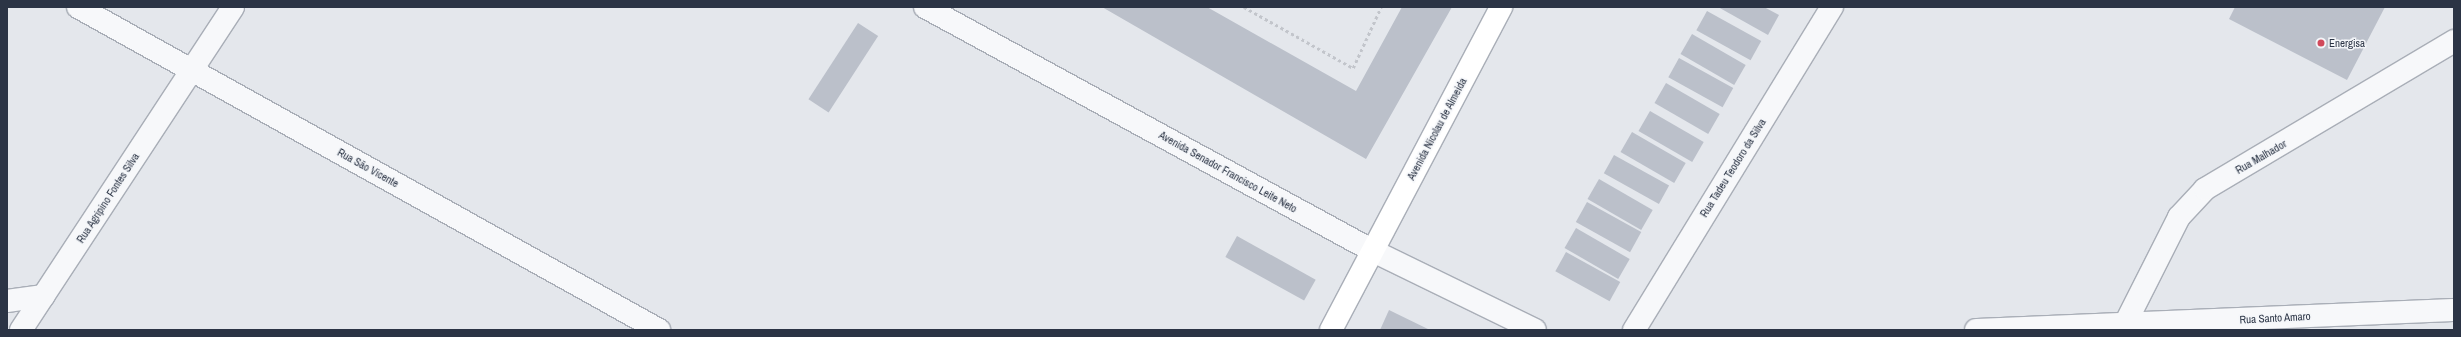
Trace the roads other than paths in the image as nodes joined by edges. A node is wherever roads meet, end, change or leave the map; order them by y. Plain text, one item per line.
1 (78, 7) edge
2 (233, 7) edge
3 (925, 7) edge
4 (1501, 7) edge
5 (1832, 7) edge
6 (2454, 41) edge
7 (192, 69) junction
8 (1373, 251) junction
9 (44, 296) junction
10 (7, 301) edge
11 (2454, 310) edge
12 (2123, 327) edge
13 (20, 330) edge
14 (659, 330) edge
15 (1331, 330) edge
16 (1535, 330) edge
17 (1634, 330) edge
18 (1976, 330) edge

1 - 7 street, Rua São Vicente
2 - 7 street, Rua Agripino Fontes Silva
3 - 8 street, Avenida Senador Francisco Leite Neto
4 - 8 main road, Avenida Nicolau de Almeida
5 - 17 street, Rua Tadeu Teodoro da Silva
6 - 12 street, Rua Malhador
7 - 9 street, Rua Agripino Fontes Silva
7 - 14 street, Rua São Vicente
8 - 15 main road, Avenida Nicolau de Almeida
8 - 16 street, Avenida Senador Francisco Leite Neto
9 - 10 street
9 - 13 street, Rua Agripino Fontes Silva
11 - 12 street, Rua Santo Amaro
12 - 18 street, Rua Santo Amaro

